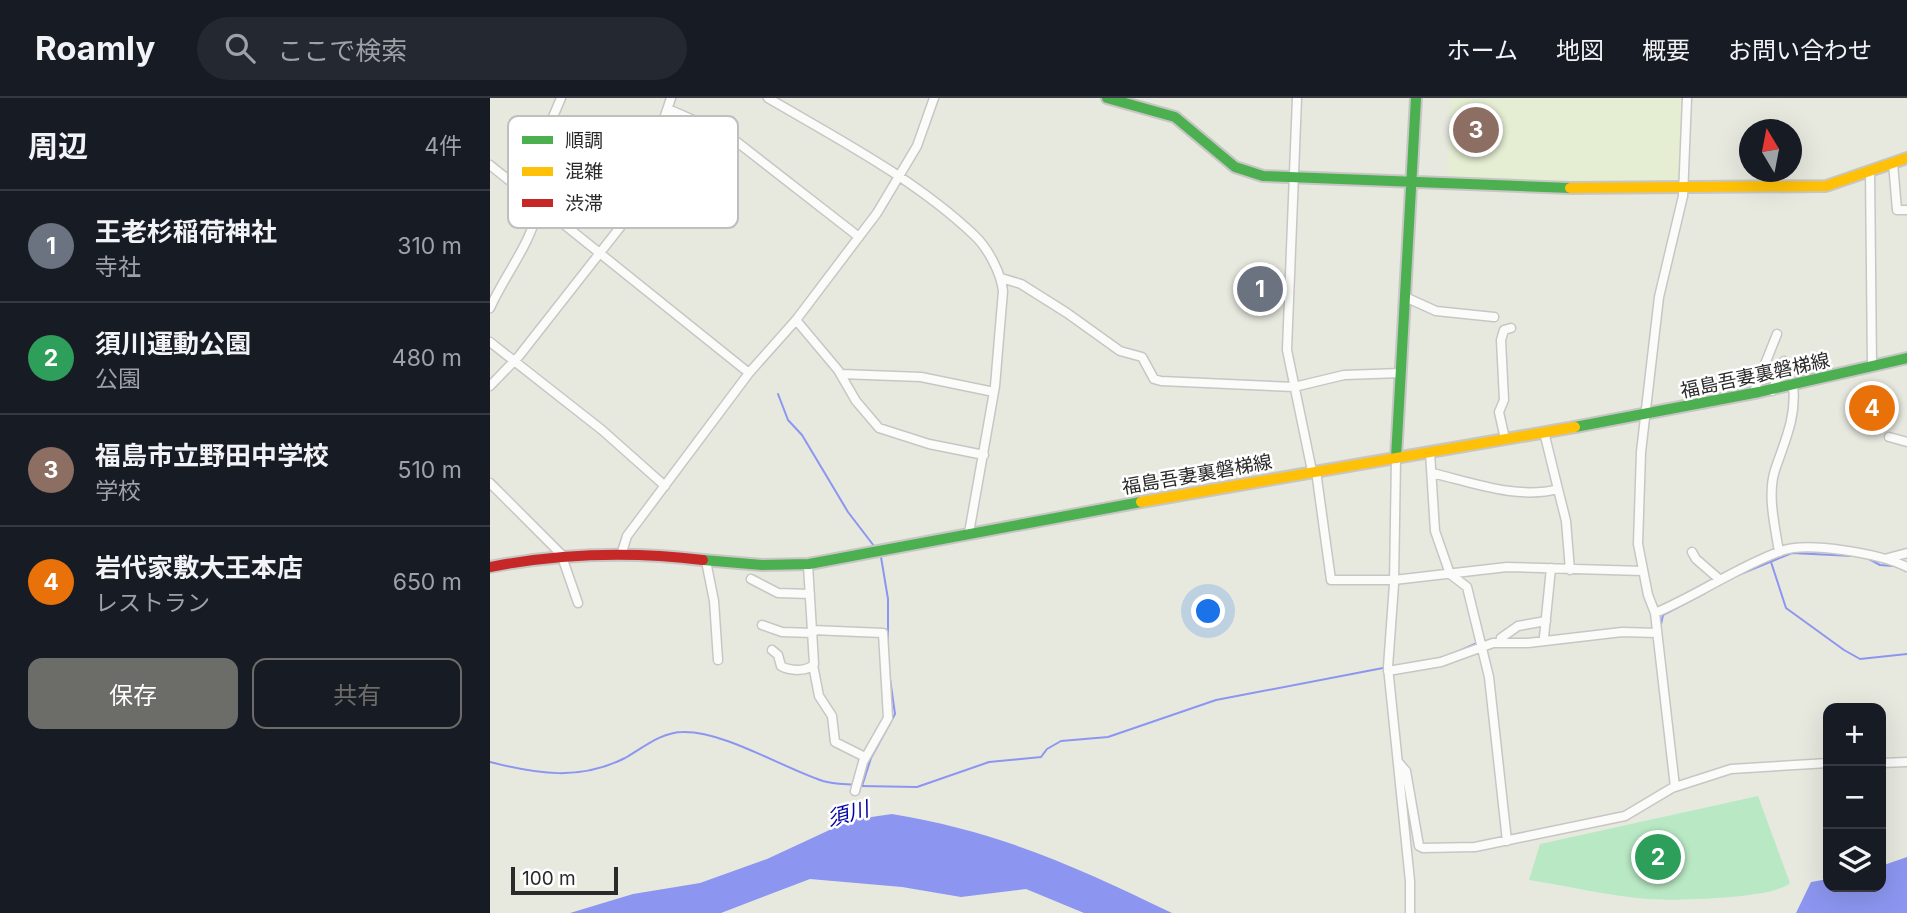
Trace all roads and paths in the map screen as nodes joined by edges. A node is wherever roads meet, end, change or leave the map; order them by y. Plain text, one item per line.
1 (561, 98) edge
2 (671, 98) edge
3 (934, 98) edge
4 (1107, 98) edge
5 (1297, 98) edge
6 (1416, 98) edge
7 (1687, 98) edge
8 (771, 99) edge
9 (1144, 102) edge
10 (668, 109) junction
11 (553, 116) edge
12 (666, 116) edge
13 (684, 116) edge
14 (738, 143) edge
15 (1907, 158) edge
16 (1893, 163) junction
17 (490, 165) edge
18 (1870, 171) junction
19 (508, 178) edge
20 (901, 178) junction
21 (1293, 179) junction
22 (1411, 184) junction
23 (1683, 187) junction
24 (1907, 210) edge
25 (535, 228) edge
26 (572, 228) edge
27 (619, 228) edge
28 (859, 237) junction
29 (601, 251) junction
30 (1001, 278) junction
31 (1405, 297) junction
32 (490, 308) edge
33 (1494, 317) dead end
34 (796, 320) junction
35 (1511, 328) dead end
36 (1777, 334) dead end
37 (490, 342) edge
38 (1907, 359) edge
39 (515, 361) junction
40 (1784, 361) dead end
41 (1872, 366) junction
42 (749, 373) junction
43 (1401, 373) junction
44 (841, 374) junction
45 (490, 386) edge
46 (1793, 386) junction
47 (1294, 387) junction
48 (1772, 391) junction
49 (994, 392) junction
50 (1753, 394) junction
51 (1647, 415) junction
52 (1544, 432) junction
53 (1889, 437) dead end
54 (1505, 439) junction
55 (1907, 442) edge
56 (1430, 452) junction
57 (984, 455) junction
58 (1396, 458) junction
59 (1314, 471) junction
60 (1432, 473) junction
61 (490, 483) edge
62 (665, 486) junction
63 (1558, 489) junction
64 (970, 533) junction
65 (1779, 551) junction
66 (622, 552) junction
67 (1692, 552) dead end
68 (561, 554) junction
69 (1907, 554) edge
70 (1885, 558) junction
71 (706, 561) junction
72 (808, 565) junction
73 (490, 567) edge
74 (1907, 567) edge
75 (1551, 568) junction
76 (1570, 570) junction
77 (1643, 571) junction
78 (1450, 574) junction
79 (751, 579) dead end
80 (1719, 579) junction
81 (1394, 580) junction
82 (810, 594) junction
83 (578, 603) dead end
84 (1655, 613) junction
85 (1546, 621) junction
86 (762, 625) dead end
87 (813, 631) junction
88 (1657, 634) junction
89 (1544, 637) dead end
90 (1501, 638) dead end
91 (1483, 645) junction
92 (772, 650) dead end
93 (719, 660) dead end
94 (813, 665) junction
95 (1388, 671) junction
96 (865, 757) junction
97 (1886, 762) edge
98 (1907, 762) edge
99 (1399, 763) junction
100 (1823, 763) edge
101 (1675, 787) junction
102 (855, 791) dead end
103 (1507, 841) junction
104 (1410, 913) edge

1 - 11 street
2 - 10 street
3 - 20 street
4 - 9 main road
5 - 21 street
6 - 22 main road
7 - 23 street
8 - 20 street
9 - 21 main road
10 - 12 street
10 - 13 street
14 - 28 street
15 - 16 main road
16 - 18 main road
16 - 24 street
17 - 19 street
18 - 23 main road
18 - 41 street
20 - 28 street
20 - 30 street
21 - 22 main road
21 - 47 street
22 - 23 main road
22 - 31 main road
23 - 51 street
25 - 32 street
26 - 29 street
27 - 29 street
28 - 34 street
29 - 39 street
29 - 42 street
30 - 47 street
30 - 49 street
31 - 33 street
31 - 43 main road
34 - 42 street
34 - 44 street
35 - 54 street
36 - 50 street
37 - 39 street
38 - 41 main road, 福島吾妻裏磐梯線
39 - 45 street
39 - 62 street
40 - 48 street
41 - 46 main road, 福島吾妻裏磐梯線
42 - 62 street
43 - 47 street
43 - 58 main road
44 - 49 street
44 - 57 street
46 - 48 main road, 福島吾妻裏磐梯線
46 - 65 street
47 - 59 street
48 - 50 main road, 福島吾妻裏磐梯線
49 - 57 street
50 - 51 main road, 福島吾妻裏磐梯線
51 - 52 main road, 福島吾妻裏磐梯線
51 - 77 street
52 - 54 main road, 福島吾妻裏磐梯線
52 - 63 street
53 - 55 street
54 - 56 main road, 福島吾妻裏磐梯線
56 - 58 main road, 福島吾妻裏磐梯線
56 - 60 street
57 - 64 street
58 - 59 main road, 福島吾妻裏磐梯線
58 - 81 street
59 - 64 main road, 福島吾妻裏磐梯線
59 - 81 street
60 - 63 street
60 - 78 street
61 - 68 street
62 - 66 street
63 - 76 street
64 - 72 main road, 福島吾妻裏磐梯線
65 - 70 street
65 - 80 street
66 - 68 main road, 福島吾妻裏磐梯線
66 - 71 main road, 福島吾妻裏磐梯線
67 - 80 street
68 - 73 main road, 福島吾妻裏磐梯線
68 - 83 street
69 - 70 street
70 - 74 street
71 - 72 main road, 福島吾妻裏磐梯線
71 - 93 street
72 - 82 street
75 - 76 street
75 - 78 street
75 - 85 street
76 - 77 street
77 - 84 street
78 - 81 street
78 - 91 street
79 - 82 street
80 - 84 street
81 - 95 street
82 - 87 street
84 - 88 street
85 - 89 street
85 - 90 street
86 - 87 street
87 - 94 street
87 - 96 street
88 - 91 street
88 - 101 street
91 - 95 street
91 - 103 street
92 - 94 street
94 - 96 street
95 - 99 street
96 - 102 street
97 - 98 street
99 - 103 street
99 - 104 street
100 - 101 street
101 - 103 street

